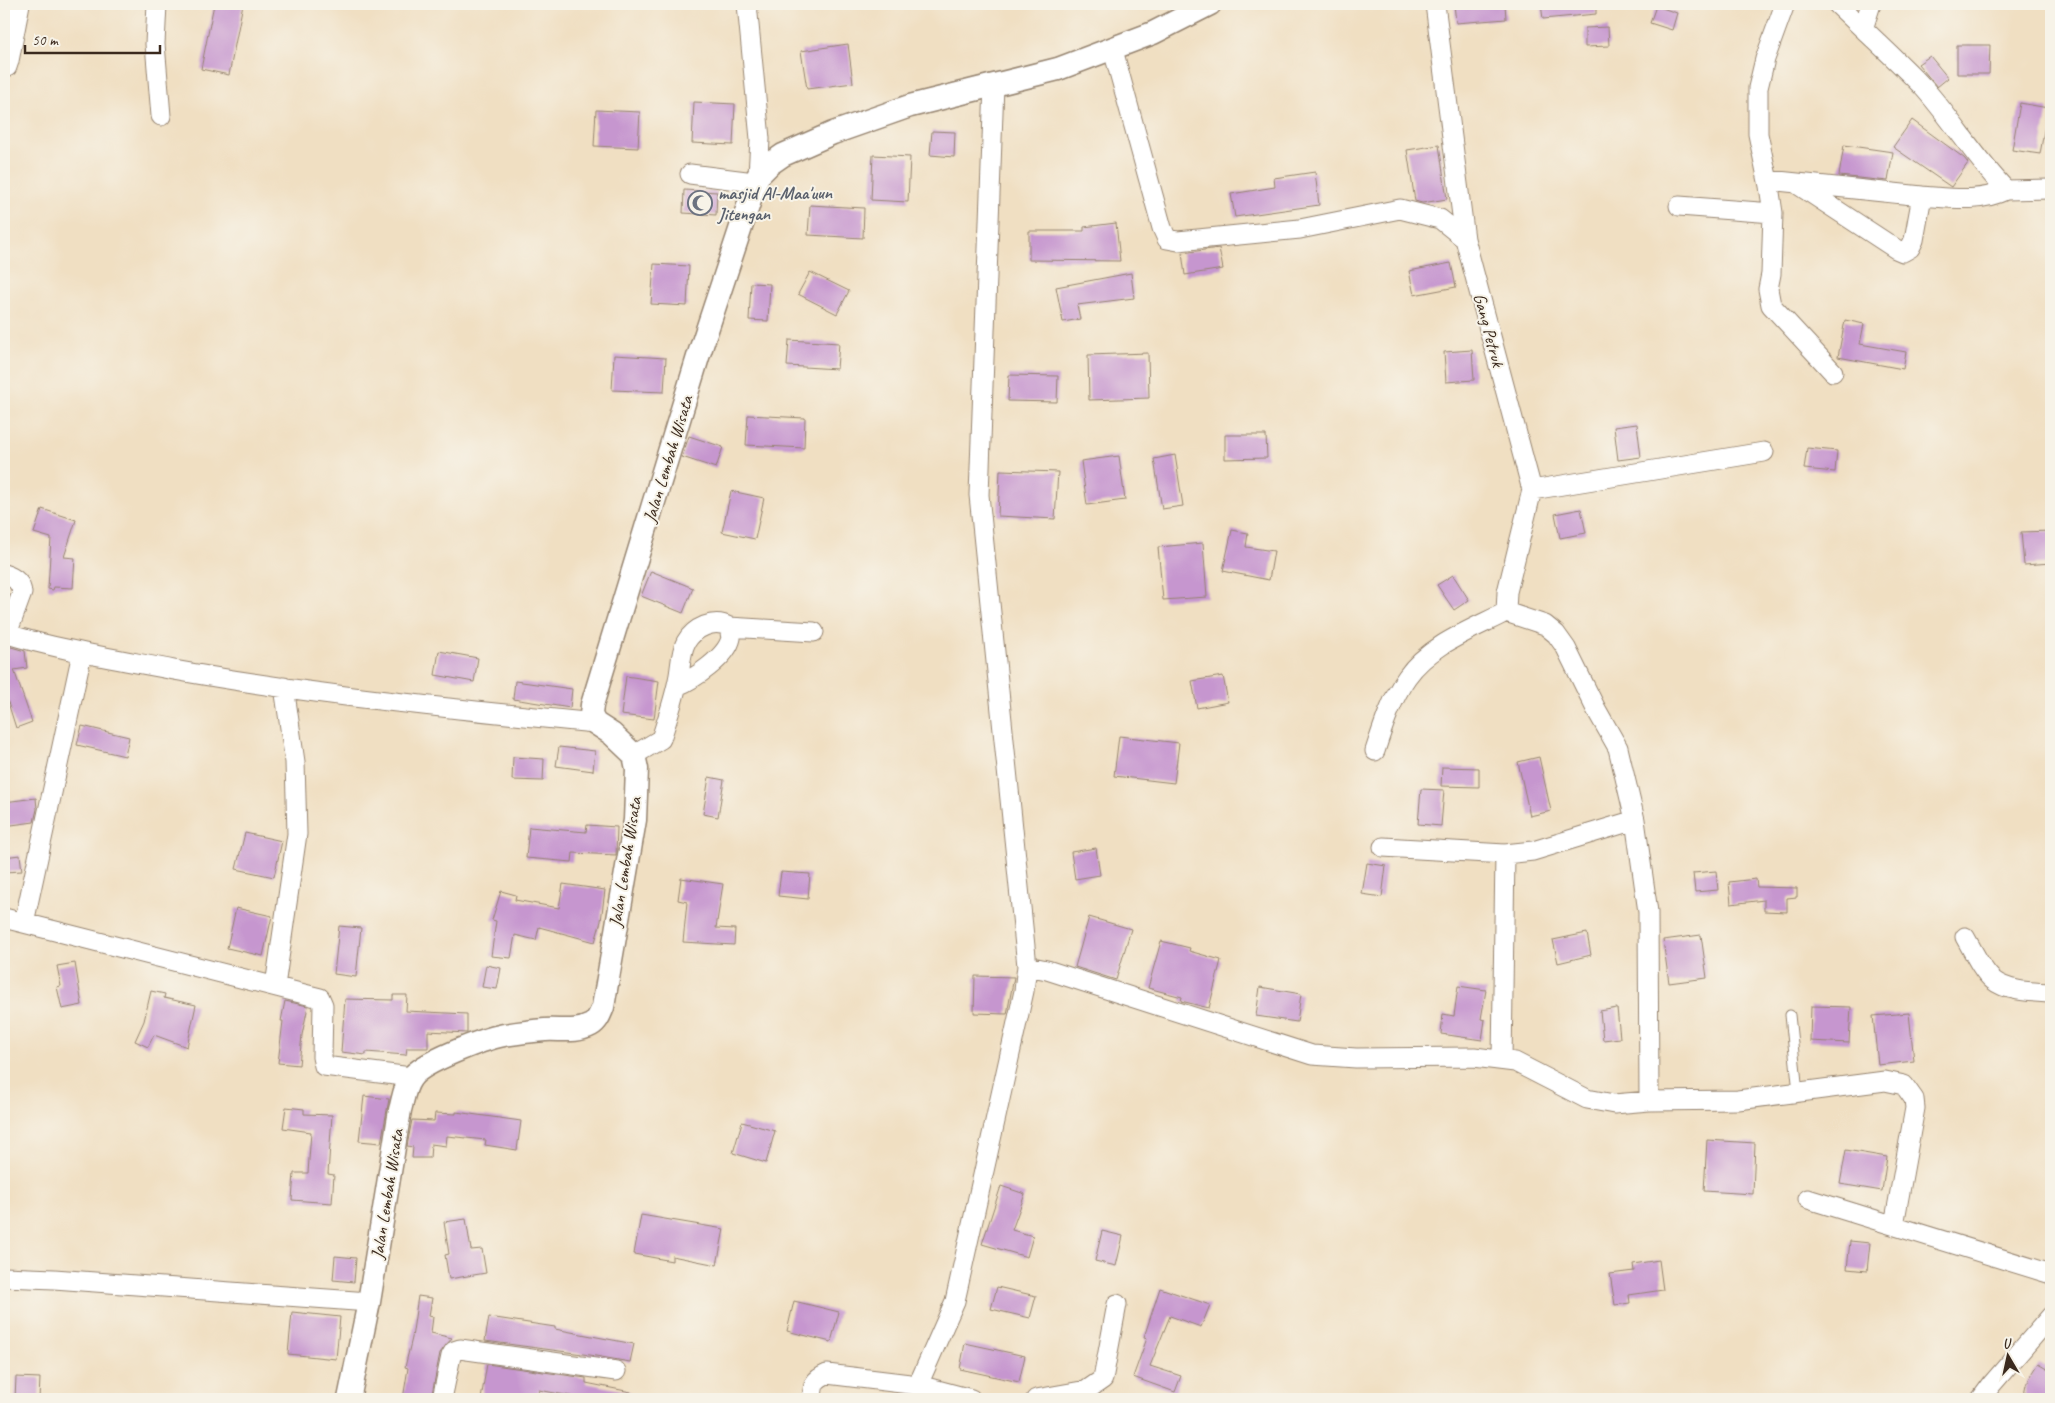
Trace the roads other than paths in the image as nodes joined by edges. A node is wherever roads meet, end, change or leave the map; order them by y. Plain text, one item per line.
1 (20, 4) edge
2 (157, 4) edge
3 (747, 4) edge
4 (1210, 4) edge
5 (1434, 4) edge
6 (1785, 4) edge
7 (1837, 4) edge
8 (1871, 4) edge
9 (1863, 29) junction
10 (1113, 50) junction
11 (4, 68) edge
12 (994, 85) junction
13 (161, 116) dead end
14 (760, 139) junction
15 (766, 169) junction
16 (690, 174) dead end
17 (1768, 180) junction
18 (1797, 184) junction
19 (2051, 189) edge
20 (2006, 190) junction
21 (1922, 196) junction
22 (1679, 206) dead end
23 (1773, 213) junction
24 (1466, 239) junction
25 (1833, 372) dead end
26 (1764, 452) dead end
27 (1532, 490) junction
28 (4, 574) edge
29 (1506, 612) junction
30 (729, 627) junction
31 (814, 632) dead end
32 (5, 634) edge
33 (82, 653) junction
34 (677, 686) junction
35 (284, 687) junction
36 (595, 723) junction
37 (1375, 751) dead end
38 (634, 755) junction
39 (1635, 820) junction
40 (1383, 847) dead end
41 (1505, 854) junction
42 (4, 918) edge
43 (24, 923) junction
44 (1965, 937) dead end
45 (1027, 966) junction
46 (275, 986) junction
47 (2051, 993) edge
48 (1790, 1016) dead end
49 (1502, 1060) junction
50 (411, 1077) junction
51 (1798, 1092) junction
52 (1649, 1101) junction
53 (1808, 1199) dead end
54 (1894, 1225) junction
55 (2051, 1274) edge
56 (4, 1277) edge
57 (369, 1302) junction
58 (1116, 1304) dead end
59 (2051, 1316) edge
60 (616, 1371) dead end
61 (918, 1385) junction
62 (349, 1399) edge
63 (442, 1399) edge
64 (812, 1399) edge
65 (971, 1399) edge
66 (1036, 1399) edge
67 (1981, 1399) edge

1 - 11 street
2 - 13 street
3 - 14 street
4 - 10 street
5 - 24 street, Gang Petruk
6 - 17 street
7 - 9 street
8 - 9 street
9 - 20 street
10 - 12 street
10 - 24 street
12 - 15 street
12 - 45 street
14 - 15 street
14 - 15 street
15 - 16 street
15 - 36 street, Jalan Lembah Wisata
17 - 18 street
17 - 23 street
18 - 21 street
18 - 21 street
19 - 20 street
20 - 21 street
22 - 23 street
23 - 25 street
24 - 27 street, Gang Petruk
26 - 27 street
27 - 29 street, Gang Petruk
28 - 32 street
29 - 37 street
29 - 39 street
30 - 31 street
30 - 34 street
30 - 34 street
32 - 33 street
33 - 35 street
33 - 43 street
34 - 38 street
35 - 36 street
35 - 46 street
36 - 38 street
38 - 50 street, Jalan Lembah Wisata
39 - 41 street
39 - 52 street
40 - 41 street
41 - 49 street
42 - 43 street
43 - 46 street
44 - 47 street
45 - 49 street
45 - 61 street
46 - 50 street
48 - 51 lane
49 - 52 street
50 - 57 street, Jalan Lembah Wisata
51 - 52 street
51 - 54 street
53 - 54 street
54 - 55 street
56 - 57 street
57 - 62 street, Jalan Lembah Wisata
58 - 66 street
59 - 67 street
60 - 63 street
61 - 64 street
61 - 65 street

